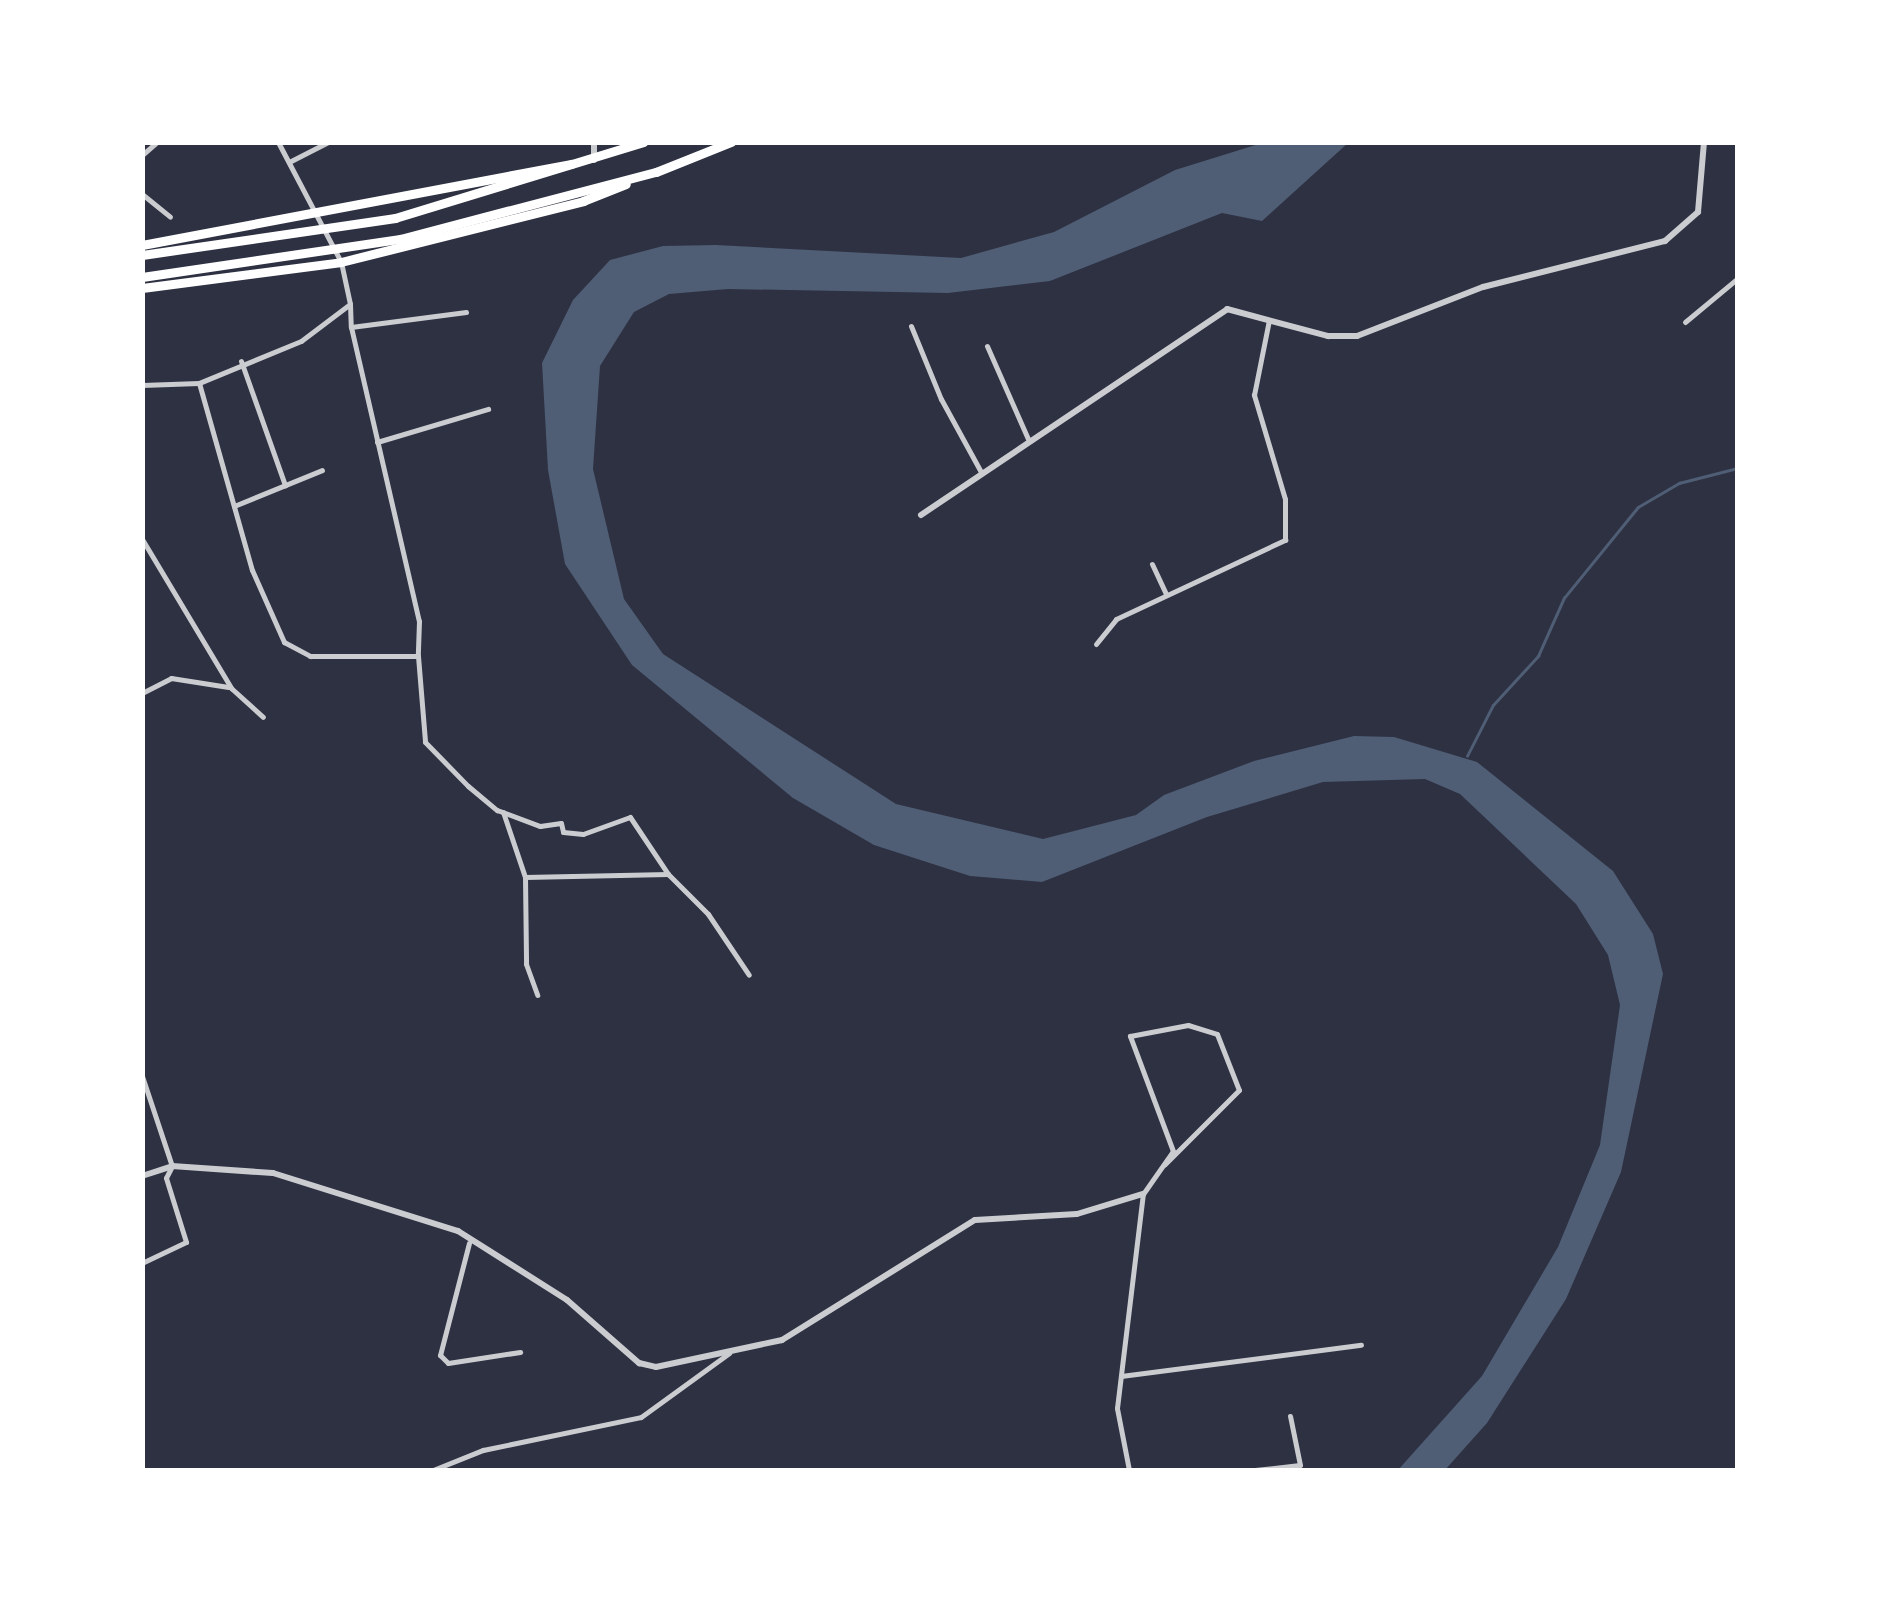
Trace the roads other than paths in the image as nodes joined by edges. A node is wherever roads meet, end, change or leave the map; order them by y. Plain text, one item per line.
1 (144, 142) edge
2 (157, 142) edge
3 (278, 142) edge
4 (328, 142) edge
5 (594, 142) edge
6 (644, 142) edge
7 (730, 142) edge
8 (1704, 142) edge
9 (151, 148) junction
10 (142, 155) edge
11 (594, 161) junction
12 (289, 162) junction
13 (656, 172) junction
14 (142, 194) edge
15 (170, 218) dead end
16 (319, 219) junction
17 (142, 245) edge
18 (142, 255) edge
19 (340, 260) junction
20 (142, 277) edge
21 (1738, 278) edge
22 (142, 288) edge
23 (350, 304) junction
24 (466, 312) dead end
25 (1270, 318) junction
26 (1685, 322) dead end
27 (352, 326) junction
28 (911, 326) dead end
29 (987, 346) dead end
30 (241, 361) junction
31 (199, 383) junction
32 (142, 385) edge
33 (488, 409) dead end
34 (1028, 439) junction
35 (376, 442) junction
36 (322, 470) dead end
37 (981, 472) junction
38 (285, 484) junction
39 (234, 506) junction
40 (921, 515) dead end
41 (142, 540) edge
42 (1152, 564) dead end
43 (1166, 594) junction
44 (1096, 644) dead end
45 (418, 656) junction
46 (231, 688) junction
47 (142, 693) edge
48 (263, 717) dead end
49 (503, 812) junction
50 (668, 874) junction
51 (524, 878) junction
52 (749, 974) dead end
53 (537, 994) dead end
54 (142, 1076) edge
55 (1165, 1164) junction
56 (172, 1166) junction
57 (142, 1176) edge
58 (1143, 1194) junction
59 (469, 1242) junction
60 (142, 1263) edge
61 (1361, 1345) dead end
62 (731, 1351) junction
63 (520, 1352) dead end
64 (1121, 1376) junction
65 (1290, 1416) dead end
66 (433, 1470) edge
67 (1129, 1470) edge
68 (1255, 1470) edge

1 - 9 street
2 - 9 street
3 - 12 street
4 - 12 street
5 - 11 street
6 - 11 highway
7 - 13 highway
8 - 25 street
9 - 10 street
11 - 16 highway
11 - 18 highway
12 - 16 street
13 - 19 highway
13 - 20 highway
14 - 15 street
16 - 17 highway
16 - 19 street
19 - 22 highway
19 - 23 street
21 - 26 street
23 - 27 street
23 - 30 street
24 - 27 street
25 - 34 street
25 - 43 street
27 - 35 street
28 - 37 street
29 - 34 street
30 - 31 street
30 - 38 street
31 - 32 street
31 - 39 street
33 - 35 street
34 - 37 street
35 - 45 street
36 - 38 street
37 - 40 street
38 - 39 street
39 - 45 street
41 - 46 street
42 - 43 street
43 - 44 street
45 - 49 street
46 - 47 street
46 - 48 street
49 - 50 street
49 - 51 street
50 - 51 street
50 - 52 street
51 - 53 street
54 - 56 street
55 - 55 street
55 - 58 street
56 - 57 street
56 - 59 street
56 - 60 street
58 - 62 street
58 - 64 street
59 - 62 street
59 - 63 street
61 - 64 street
62 - 66 street
64 - 67 street
65 - 68 street

